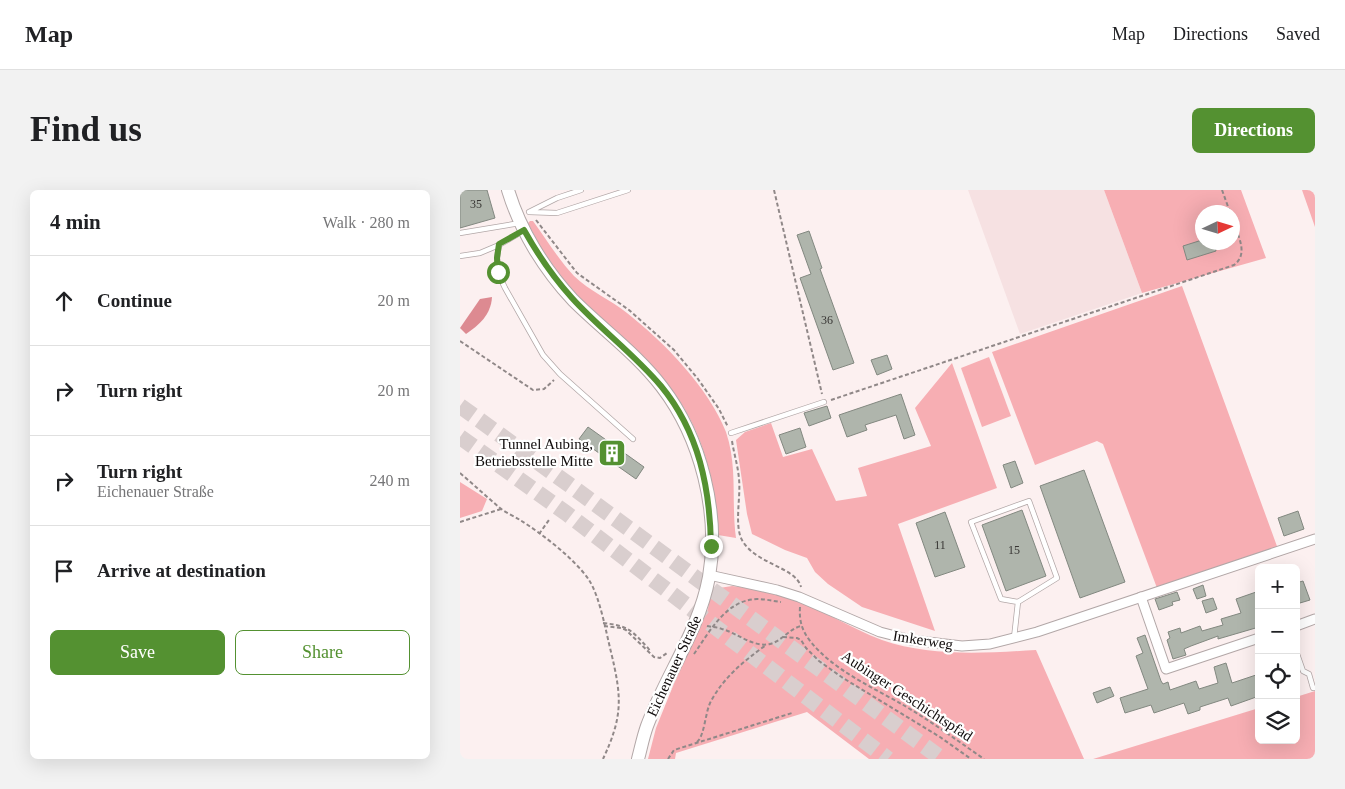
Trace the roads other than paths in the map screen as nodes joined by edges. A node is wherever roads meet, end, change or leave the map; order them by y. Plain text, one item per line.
1 (508, 190) edge
2 (581, 190) edge
3 (628, 190) edge
4 (524, 221) junction
5 (460, 233) edge
6 (499, 244) junction
7 (460, 256) edge
8 (824, 402) road end
9 (731, 432) road end
10 (633, 439) dead end
11 (1315, 539) edge
12 (709, 575) junction
13 (1141, 597) junction
14 (1018, 602) junction
15 (1315, 619) edge
16 (1300, 625) edge
17 (1014, 639) junction
18 (1255, 639) edge
19 (1297, 654) edge
20 (1315, 688) edge
21 (638, 759) edge

1 - 4 street, Eichenauer Straße
2 - 4 lane
3 - 4 lane
4 - 5 lane
4 - 6 lane
4 - 12 street, Eichenauer Straße
6 - 7 lane
6 - 10 lane
8 - 9 lane
11 - 13 street, Imkerweg
12 - 17 street, Imkerweg
12 - 21 street, Eichenauer Straße
13 - 17 street, Imkerweg
13 - 18 street
14 - 14 lane
14 - 17 lane
15 - 16 street
19 - 20 lane

